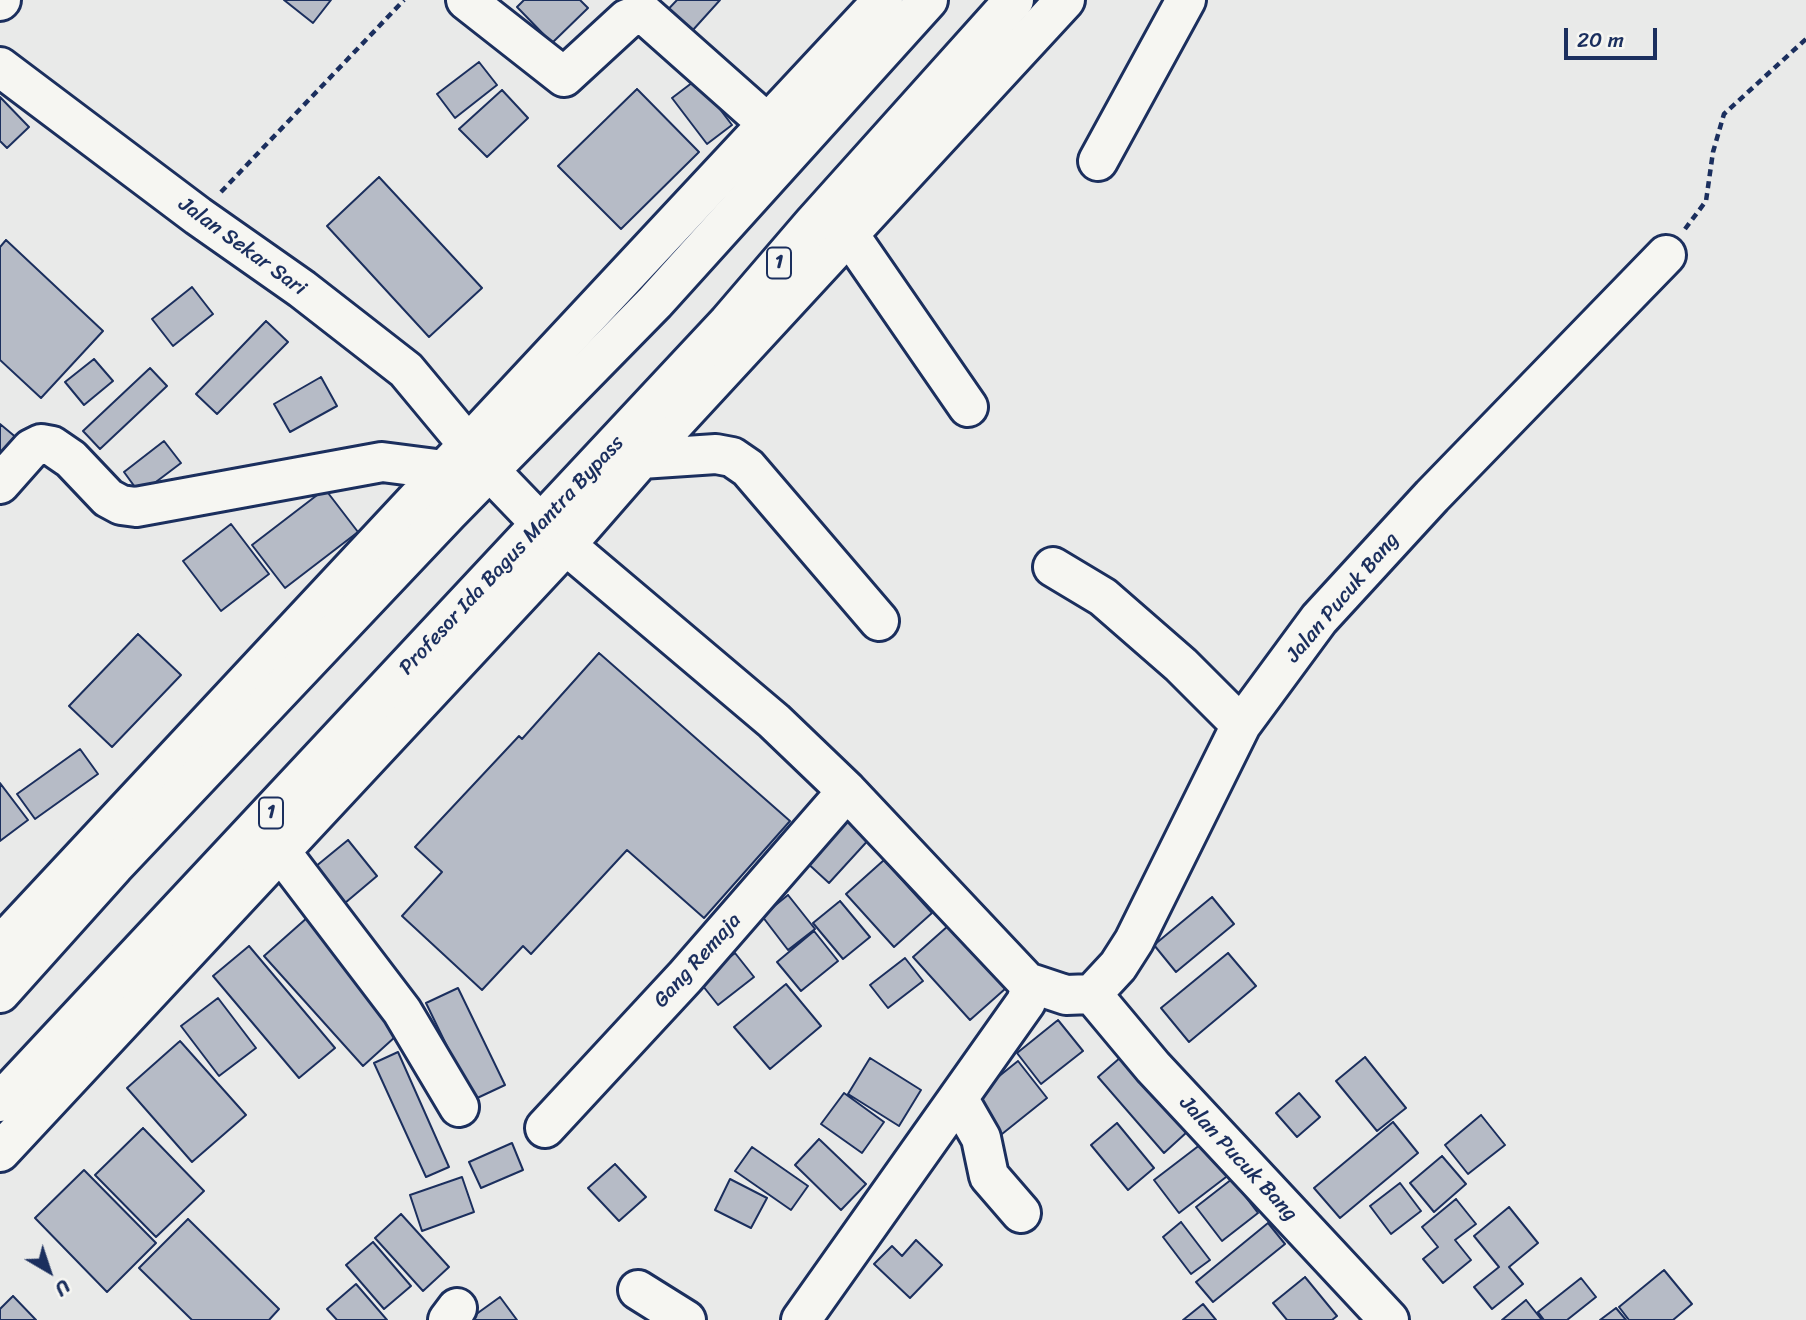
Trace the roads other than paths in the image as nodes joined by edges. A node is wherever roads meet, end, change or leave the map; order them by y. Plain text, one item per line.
1 (466, 0) edge
2 (883, 0) edge
3 (928, 0) edge
4 (1014, 0) edge
5 (1065, 0) edge
6 (1186, 0) edge
7 (0, 67) edge
8 (768, 124) junction
9 (1098, 160) dead end
10 (848, 233) junction
11 (1666, 255) road end
12 (968, 407) dead end
13 (641, 459) junction
14 (467, 461) junction
15 (0, 484) edge
16 (554, 534) junction
17 (1053, 567) dead end
18 (879, 621) dead end
19 (1241, 725) junction
20 (847, 790) junction
21 (281, 852) junction
22 (0, 946) edge
23 (1027, 982) junction
24 (0, 993) edge
25 (1092, 993) junction
26 (958, 1098) junction
27 (0, 1102) edge
28 (459, 1107) dead end
29 (545, 1128) dead end
30 (0, 1152) edge
31 (1021, 1213) dead end
32 (638, 1290) dead end
33 (686, 1320) edge
34 (801, 1320) edge
35 (1390, 1320) edge

1 - 8 main road
2 - 8 main road
3 - 14 main road
4 - 16 main road, Profesor Ida Bagus Mantra Bypass / 1
5 - 10 main road
6 - 9 main road
7 - 14 main road, Jalan Sekar Sari
8 - 14 main road
10 - 12 main road
10 - 13 main road
11 - 19 main road, Jalan Pucuk Bang
13 - 16 main road
13 - 18 main road
14 - 15 main road
14 - 16 main road, Jalan Sekar Sari
14 - 22 main road
14 - 24 main road
16 - 20 main road, Jalan Sekar Sari
16 - 21 main road
16 - 27 main road, Profesor Ida Bagus Mantra Bypass / 1
17 - 19 main road
19 - 25 main road, Jalan Pucuk Bang
20 - 23 main road, Jalan Sekar Sari
20 - 29 main road, Gang Remaja
21 - 28 main road
21 - 30 main road
23 - 25 main road
23 - 26 main road
25 - 35 main road, Jalan Pucuk Bang
26 - 31 main road
26 - 34 main road
32 - 33 main road

